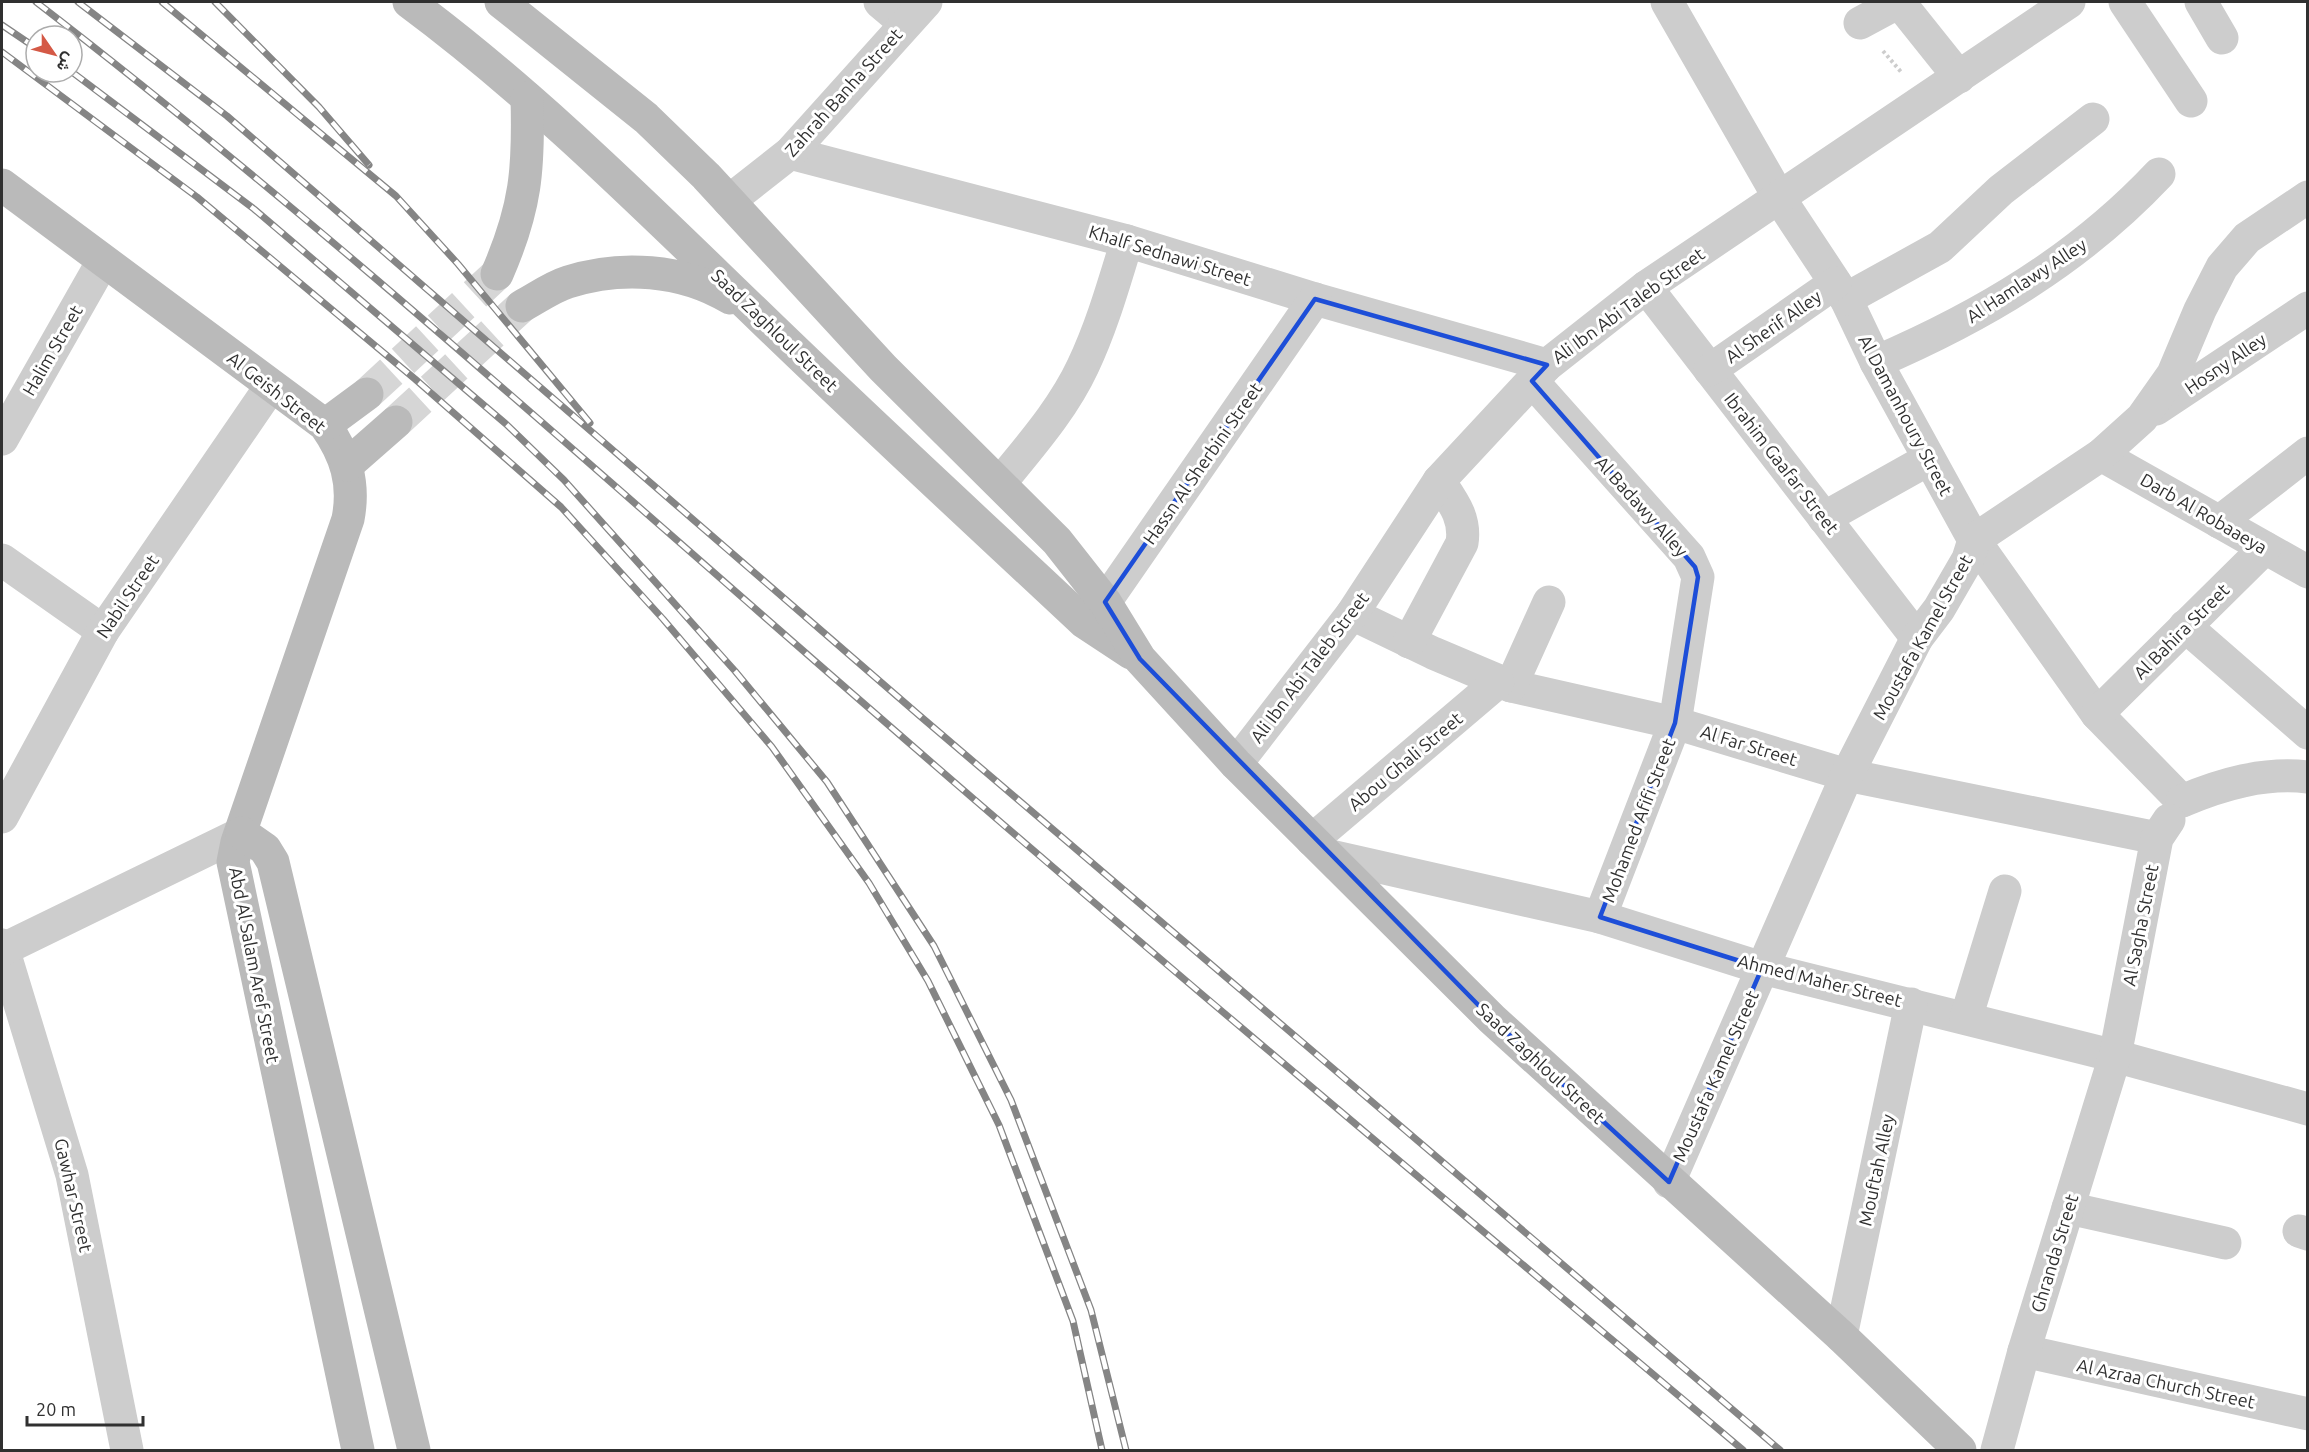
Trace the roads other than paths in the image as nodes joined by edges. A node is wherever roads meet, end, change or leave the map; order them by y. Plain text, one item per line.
1 (409, 2) edge
2 (501, 2) edge
3 (880, 2) edge
4 (1666, 2) edge
5 (1899, 2) edge
6 (2069, 2) edge
7 (2125, 2) edge
8 (2201, 2) edge
9 (916, 12) edge
10 (1860, 23) dead end
11 (2222, 38) dead end
12 (1959, 77) junction
13 (527, 98) junction
14 (2191, 101) dead end
15 (2093, 119) dead end
16 (790, 153) junction
17 (2159, 174) dead end
18 (2, 185) edge
19 (2307, 197) edge
20 (1780, 198) junction
21 (729, 201) junction
22 (1127, 241) junction
23 (103, 261) junction
24 (497, 274) tunnel mouth
25 (1646, 287) junction
26 (1840, 291) junction
27 (1315, 299) junction
28 (522, 306) tunnel mouth
29 (2307, 308) edge
30 (756, 314) junction
31 (1876, 362) junction
32 (1710, 370) junction
33 (1540, 373) junction
34 (271, 386) junction
35 (367, 394) tunnel mouth
36 (2142, 418) junction
37 (396, 422) tunnel mouth
38 (325, 425) junction
39 (2, 439) edge
40 (2307, 453) edge
41 (2101, 454) junction
42 (1929, 459) junction
43 (347, 465) junction
44 (1439, 481) junction
45 (1001, 482) junction
46 (1824, 518) junction
47 (2218, 522) junction
48 (1974, 540) junction
49 (2291, 555) edge
50 (2, 560) edge
51 (1549, 602) dead end
52 (1094, 612) junction
53 (1353, 614) junction
54 (2185, 626) junction
55 (103, 630) junction
56 (1917, 638) junction
57 (1409, 642) junction
58 (1504, 684) junction
59 (2097, 714) junction
60 (1675, 723) junction
61 (2307, 733) edge
62 (1236, 764) junction
63 (1847, 775) junction
64 (2307, 777) edge
65 (2182, 801) junction
66 (2, 817) edge
67 (242, 833) junction
68 (2157, 838) junction
69 (1321, 848) junction
70 (2005, 891) dead end
71 (1600, 917) junction
72 (2, 948) edge
73 (1762, 968) junction
74 (1911, 1004) junction
75 (1966, 1018) junction
76 (2115, 1056) junction
77 (2307, 1109) edge
78 (1669, 1182) junction
79 (2068, 1208) junction
80 (2225, 1243) dead end
81 (1841, 1336) junction
82 (2024, 1351) junction
83 (2307, 1414) edge
84 (128, 1450) edge
85 (358, 1450) edge
86 (414, 1450) edge
87 (1960, 1450) edge
88 (1997, 1450) edge

1 - 13 main road, Saad Zaghloul Street
2 - 21 main road, Saad Zaghloul Street
3 - 9 street
4 - 20 street, Al Damanhoury Street
5 - 10 street
5 - 12 street
6 - 12 street, Ali Ibn Abi Taleb Street
7 - 14 street
8 - 11 street
9 - 16 street, Zahrah Banha Street
12 - 20 street, Ali Ibn Abi Taleb Street
13 - 24 main road
13 - 30 main road, Saad Zaghloul Street
15 - 26 street, Al Sherif Alley
16 - 21 street, Zahrah Banha Street
16 - 22 street, Khalf Sednawi Street
17 - 31 street, Al Hamlawy Alley
18 - 23 main road, Al Geish Street
19 - 36 street, Moustafa Kamel Street
20 - 25 street, Ali Ibn Abi Taleb Street
20 - 26 street, Al Damanhoury Street
21 - 45 main road, Saad Zaghloul Street
22 - 27 street, Khalf Sednawi Street
22 - 45 street
23 - 34 main road, Al Geish Street
23 - 39 street, Halim Street
25 - 32 street, Ibrahim Gaafar Street
25 - 33 street, Ali Ibn Abi Taleb Street
26 - 31 street, Al Damanhoury Street
26 - 32 street, Al Sherif Alley
27 - 33 street, Khalf Sednawi Street
27 - 52 street, Hassn Al Sherbini Street
28 - 30 main road
29 - 36 street, Hosny Alley
30 - 52 main road, Saad Zaghloul Street
31 - 42 street, Al Damanhoury Street
32 - 46 street, Ibrahim Gaafar Street
33 - 44 street, Ali Ibn Abi Taleb Street
33 - 60 street, Al Badawy Alley
34 - 38 main road, Al Geish Street
34 - 55 street, Nabil Street
35 - 38 main road
36 - 41 street, Moustafa Kamel Street
37 - 43 main road
38 - 43 main road, Al Geish Street
40 - 47 street
41 - 47 street, Darb Al Robaaeya
41 - 48 street, Moustafa Kamel Street
42 - 46 street
42 - 48 street, Al Damanhoury Street
43 - 67 main road, Al Geish Street
44 - 53 street, Ali Ibn Abi Taleb Street
44 - 57 street
45 - 52 main road, Saad Zaghloul Street
46 - 56 street, Ibrahim Gaafar Street
47 - 49 street, Darb Al Robaaeya
48 - 56 street, Moustafa Kamel Street
48 - 59 street, Al Damanhoury Street
49 - 54 street, Al Bahira Street
50 - 55 street
51 - 58 street
52 - 62 main road, Saad Zaghloul Street
53 - 57 street, Al Far Street
53 - 62 street, Ali Ibn Abi Taleb Street
54 - 59 street, Al Bahira Street
54 - 61 street
55 - 66 street, Nabil Street
56 - 63 street, Moustafa Kamel Street
57 - 58 street, Al Far Street
58 - 60 street, Al Far Street
58 - 69 street, Abou Ghali Street
59 - 65 street, Al Damanhoury Street
60 - 63 street, Al Far Street
60 - 71 street, Mohamed Afifi Street
62 - 69 main road, Saad Zaghloul Street
63 - 68 street, Al Far Street
63 - 73 street, Moustafa Kamel Street
64 - 65 street
65 - 68 street, Al Sagha Street
67 - 72 street
67 - 85 main road, Abd Al Salam Aref Street
67 - 86 main road, Abd Al Salam Aref Street
68 - 76 street, Al Sagha Street
69 - 71 street, Ahmed Maher Street
69 - 78 main road, Saad Zaghloul Street
70 - 75 street
71 - 73 street, Ahmed Maher Street
72 - 84 street, Gawhar Street
73 - 74 street, Ahmed Maher Street
73 - 78 street, Moustafa Kamel Street
74 - 75 street, Ahmed Maher Street
74 - 81 street, Mouftah Alley
75 - 76 street, Ahmed Maher Street
76 - 77 street, Ahmed Maher Street
76 - 79 street, Ghranda Street
78 - 81 main road, Saad Zaghloul Street
79 - 80 street
79 - 82 street, Ghranda Street
81 - 87 main road, Saad Zaghloul Street
82 - 83 street, Al Azraa Church Street
82 - 88 street, Ghranda Street

